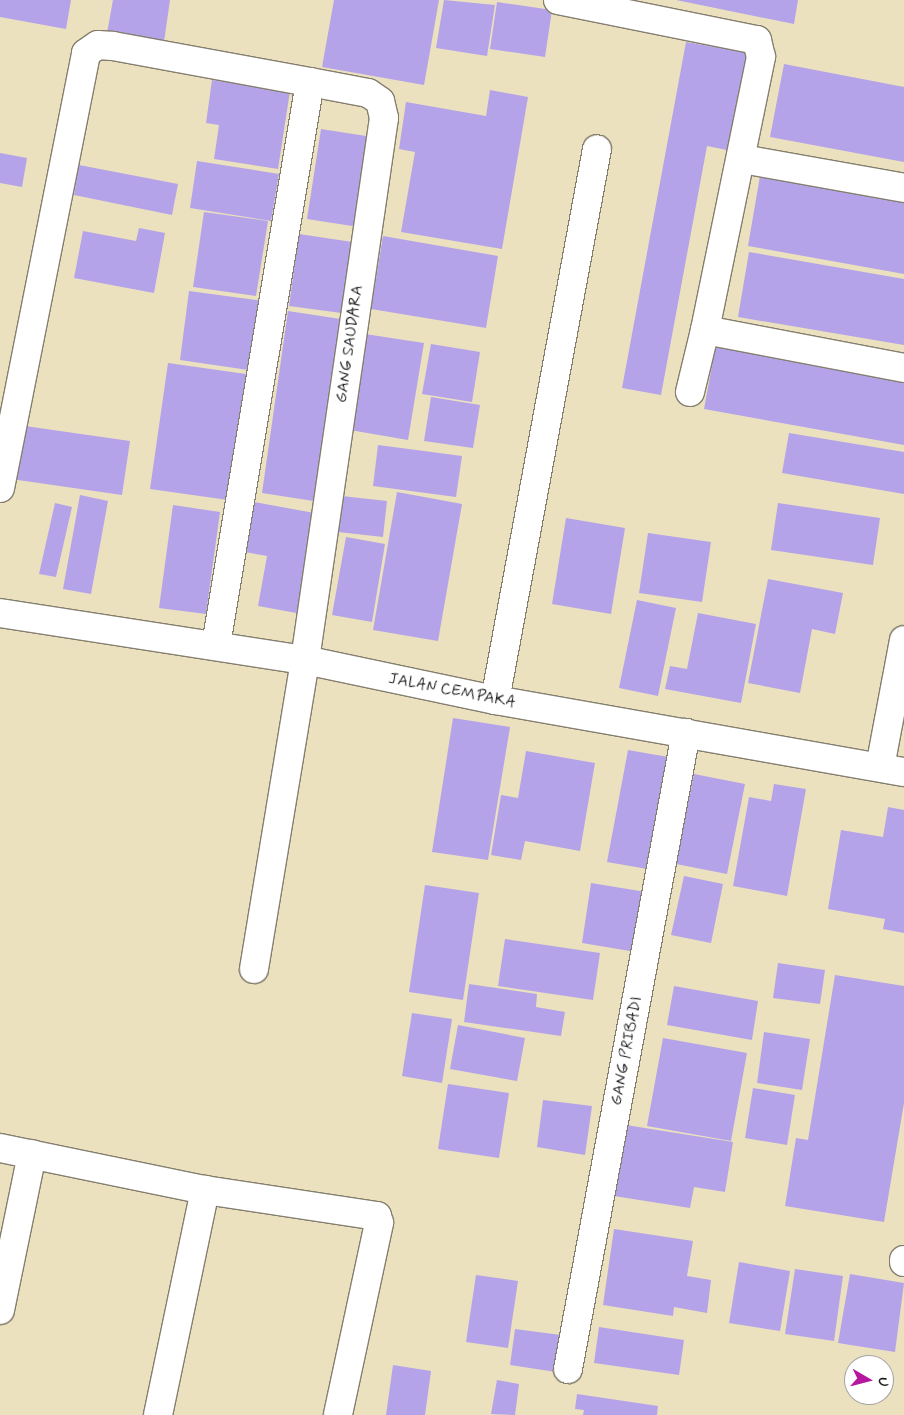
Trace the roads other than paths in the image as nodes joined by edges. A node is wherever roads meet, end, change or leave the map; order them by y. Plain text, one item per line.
1 (558, 0) edge
2 (310, 82) junction
3 (597, 149) dead end
4 (742, 159) junction
5 (904, 188) edge
6 (705, 330) junction
7 (904, 368) edge
8 (690, 392) dead end
9 (0, 488) edge
10 (0, 613) edge
11 (904, 640) edge
12 (216, 645) junction
13 (305, 660) junction
14 (494, 700) junction
15 (686, 733) junction
16 (892, 770) edge
17 (254, 969) dead end
18 (0, 1148) edge
19 (32, 1154) junction
20 (205, 1190) junction
21 (0, 1310) edge
22 (568, 1369) dead end
23 (158, 1415) edge
24 (338, 1415) edge

1 - 4 street
2 - 9 street, GANG SAUDARA
2 - 12 street
2 - 13 street, GANG SAUDARA
3 - 14 street
4 - 5 street
4 - 6 street
6 - 7 street
6 - 8 street
10 - 12 street, JALAN CEMPAKA
11 - 16 street
12 - 13 street, JALAN CEMPAKA
13 - 14 street, JALAN CEMPAKA
13 - 17 street, GANG SAUDARA
14 - 15 street, JALAN CEMPAKA
15 - 16 street, JALAN CEMPAKA
15 - 22 street, GANG PRIBADI
18 - 19 street
19 - 20 street
19 - 21 street
20 - 23 street
20 - 24 street

